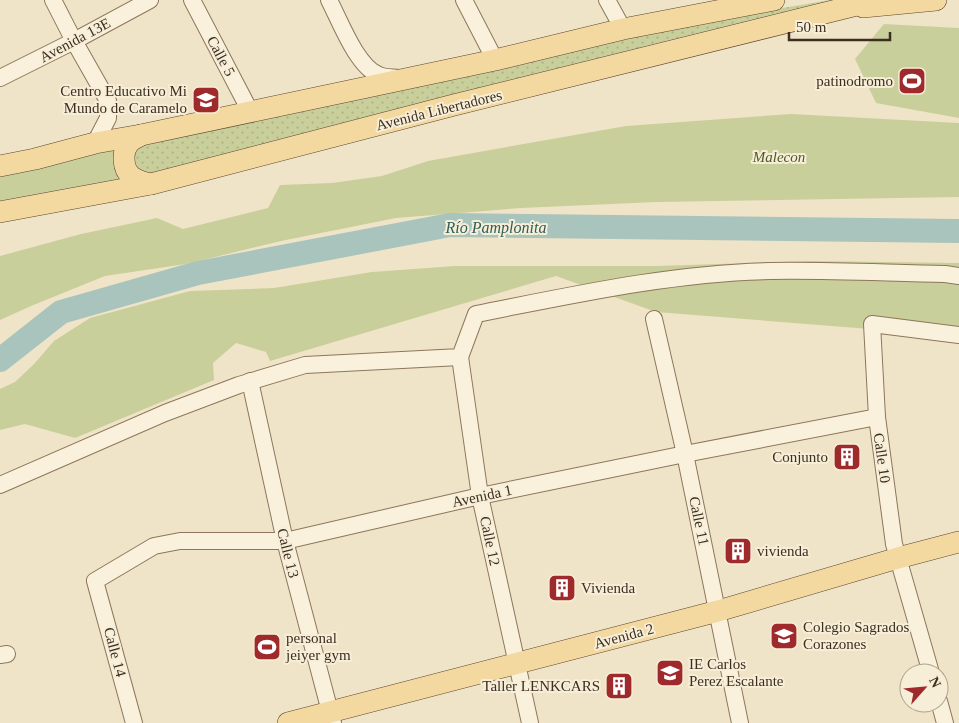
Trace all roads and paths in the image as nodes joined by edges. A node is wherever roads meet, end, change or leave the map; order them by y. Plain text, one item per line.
1 (53, 0) edge
2 (150, 0) edge
3 (192, 0) edge
4 (329, 0) edge
5 (464, 0) edge
6 (607, 0) edge
7 (774, 0) edge
8 (877, 0) edge
9 (936, 0) edge
10 (745, 3) edge
11 (835, 11) junction
12 (623, 29) junction
13 (74, 41) junction
14 (495, 60) junction
15 (0, 78) edge
16 (406, 79) junction
17 (250, 111) junction
18 (141, 135) junction
19 (95, 143) junction
20 (1, 163) edge
21 (151, 184) junction
22 (0, 212) edge
23 (959, 276) edge
24 (654, 319) dead end
25 (959, 335) edge
26 (460, 357) junction
27 (250, 381) junction
28 (877, 417) junction
29 (685, 454) junction
30 (0, 485) edge
31 (480, 496) junction
32 (285, 541) junction
33 (959, 542) edge
34 (898, 558) junction
35 (95, 581) joint
36 (718, 611) junction
37 (928, 663) edge
38 (517, 664) junction
39 (331, 717) edge
40 (134, 723) edge
41 (288, 723) edge
42 (530, 723) edge
43 (740, 723) edge

1 - 13 street
2 - 13 street, Avenida 13E
3 - 17 street, Calle 5
4 - 16 street
5 - 14 street
6 - 12 street
7 - 10 main road
8 - 11 main road, Avenida Libertadores
9 - 11 main road
10 - 12 main road
11 - 21 main road, Avenida Libertadores
12 - 14 main road
13 - 15 street, Avenida 13E
13 - 19 street
14 - 16 main road
16 - 17 main road
17 - 18 main road
18 - 19 main road
18 - 21 main road
19 - 20 main road
21 - 22 main road, Avenida Libertadores
23 - 26 street
24 - 29 street, Calle 11
25 - 28 street, Calle 10
26 - 27 street
26 - 31 street, Calle 12
27 - 30 street
27 - 32 street, Calle 13
28 - 29 street, Avenida 1
28 - 34 street, Calle 10
29 - 31 street, Avenida 1
29 - 36 street, Calle 11
31 - 32 street, Avenida 1
31 - 38 street, Calle 12
32 - 35 street, Avenida 1
32 - 39 street, Calle 13
33 - 34 main road, Avenida 2
34 - 36 main road, Avenida 2
34 - 37 street, Calle 10
35 - 40 street, Calle 14
36 - 38 main road, Avenida 2
36 - 43 street, Calle 11
38 - 39 main road, Avenida 2
38 - 42 street, Calle 12
39 - 41 main road, Avenida 2

